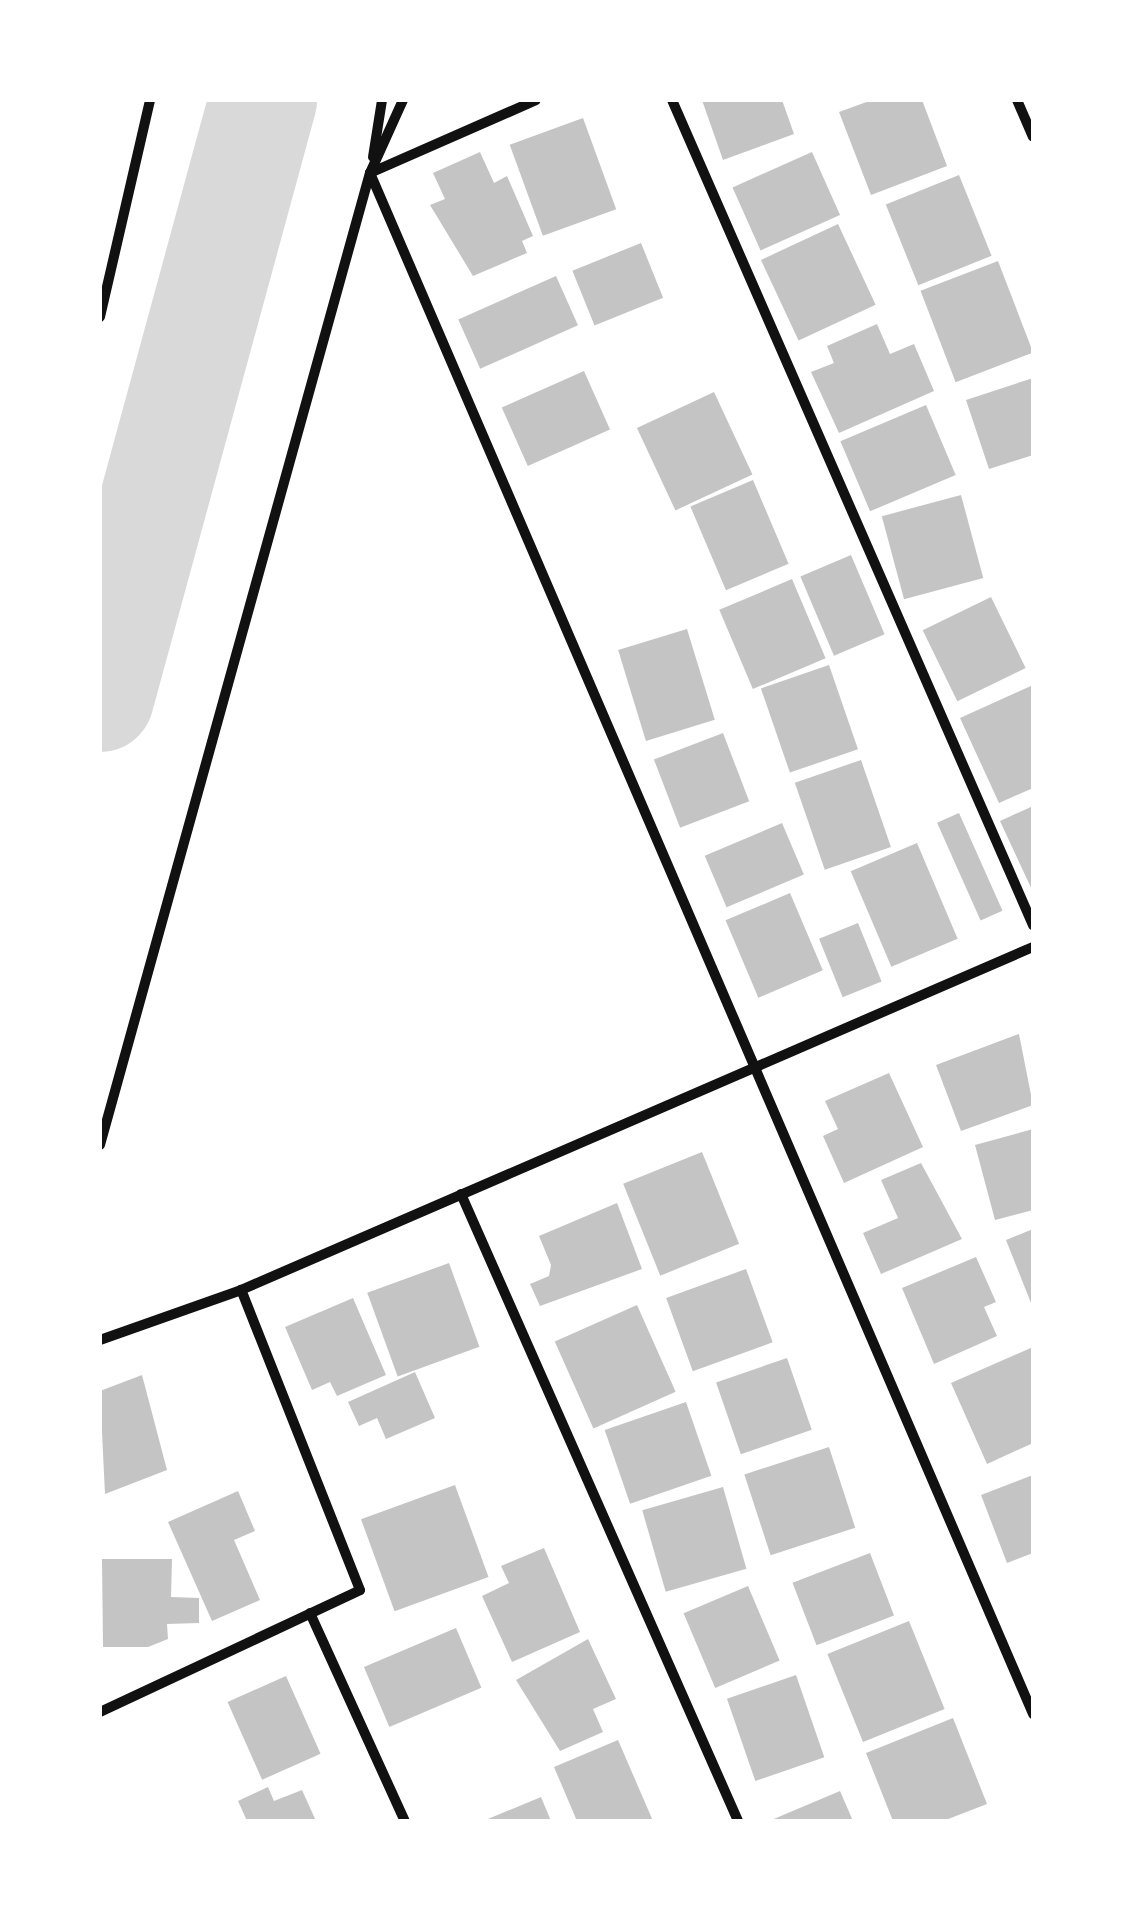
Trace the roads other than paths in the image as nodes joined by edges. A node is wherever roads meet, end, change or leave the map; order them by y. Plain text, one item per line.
1 (150, 100) edge
2 (382, 100) edge
3 (402, 100) edge
4 (536, 100) edge
5 (672, 100) edge
6 (1017, 100) edge
7 (1033, 136) edge
8 (370, 173) junction
9 (100, 317) edge
10 (1033, 926) edge
11 (1033, 947) edge
12 (754, 1067) junction
13 (100, 1145) edge
14 (461, 1194) junction
15 (241, 1290) junction
16 (100, 1340) edge
17 (310, 1612) junction
18 (100, 1712) edge
19 (1033, 1714) edge
20 (404, 1821) edge
21 (738, 1821) edge

1 - 9 street
2 - 8 street
3 - 8 street
4 - 8 street
5 - 10 street
6 - 7 street
8 - 12 street
8 - 13 street
11 - 12 street
12 - 14 street
12 - 19 street
14 - 15 street
14 - 21 street
15 - 16 street
15 - 17 street
17 - 18 street
17 - 20 street

